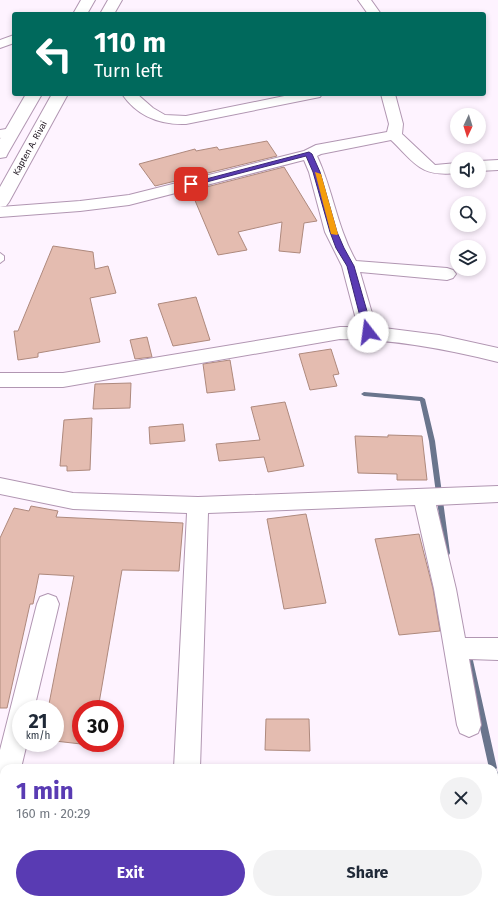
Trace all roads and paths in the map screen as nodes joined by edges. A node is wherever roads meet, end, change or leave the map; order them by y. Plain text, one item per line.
1 (88, 0) edge
2 (115, 0) edge
3 (364, 0) edge
4 (81, 12) edge
5 (108, 12) edge
6 (373, 12) edge
7 (12, 41) edge
8 (0, 44) edge
9 (33, 96) edge
10 (59, 96) edge
11 (131, 96) edge
12 (294, 96) edge
13 (389, 96) edge
14 (283, 97) edge
15 (6, 133) edge
16 (394, 135) junction
17 (0, 153) edge
18 (309, 154) junction
19 (498, 165) edge
20 (486, 166) edge
21 (450, 169) edge
22 (0, 202) edge
23 (0, 212) edge
24 (0, 256) edge
25 (0, 260) edge
26 (350, 266) junction
27 (447, 274) dead end
28 (368, 332) junction
29 (498, 355) edge
30 (0, 380) edge
31 (0, 486) edge
32 (498, 494) edge
33 (427, 497) junction
34 (198, 505) junction
35 (48, 604) dead end
36 (458, 648) junction
37 (492, 649) edge
38 (24, 700) edge
39 (469, 725) dead end
40 (12, 752) edge
41 (9, 764) edge
42 (187, 764) edge

1 - 4 main road
2 - 5 main road
3 - 6 street
7 - 8 street
9 - 15 main road
10 - 22 main road, Kapten A. Rivai
11 - 14 street
12 - 14 street
13 - 16 street
15 - 17 main road
16 - 18 street
16 - 21 street
18 - 23 street
18 - 26 street
19 - 20 street
24 - 25 lane
26 - 27 street
26 - 28 street
28 - 29 street
28 - 30 street
31 - 34 street
32 - 33 street
33 - 34 street
33 - 36 street
34 - 42 street
35 - 38 street
36 - 37 street
36 - 39 street
40 - 41 street

